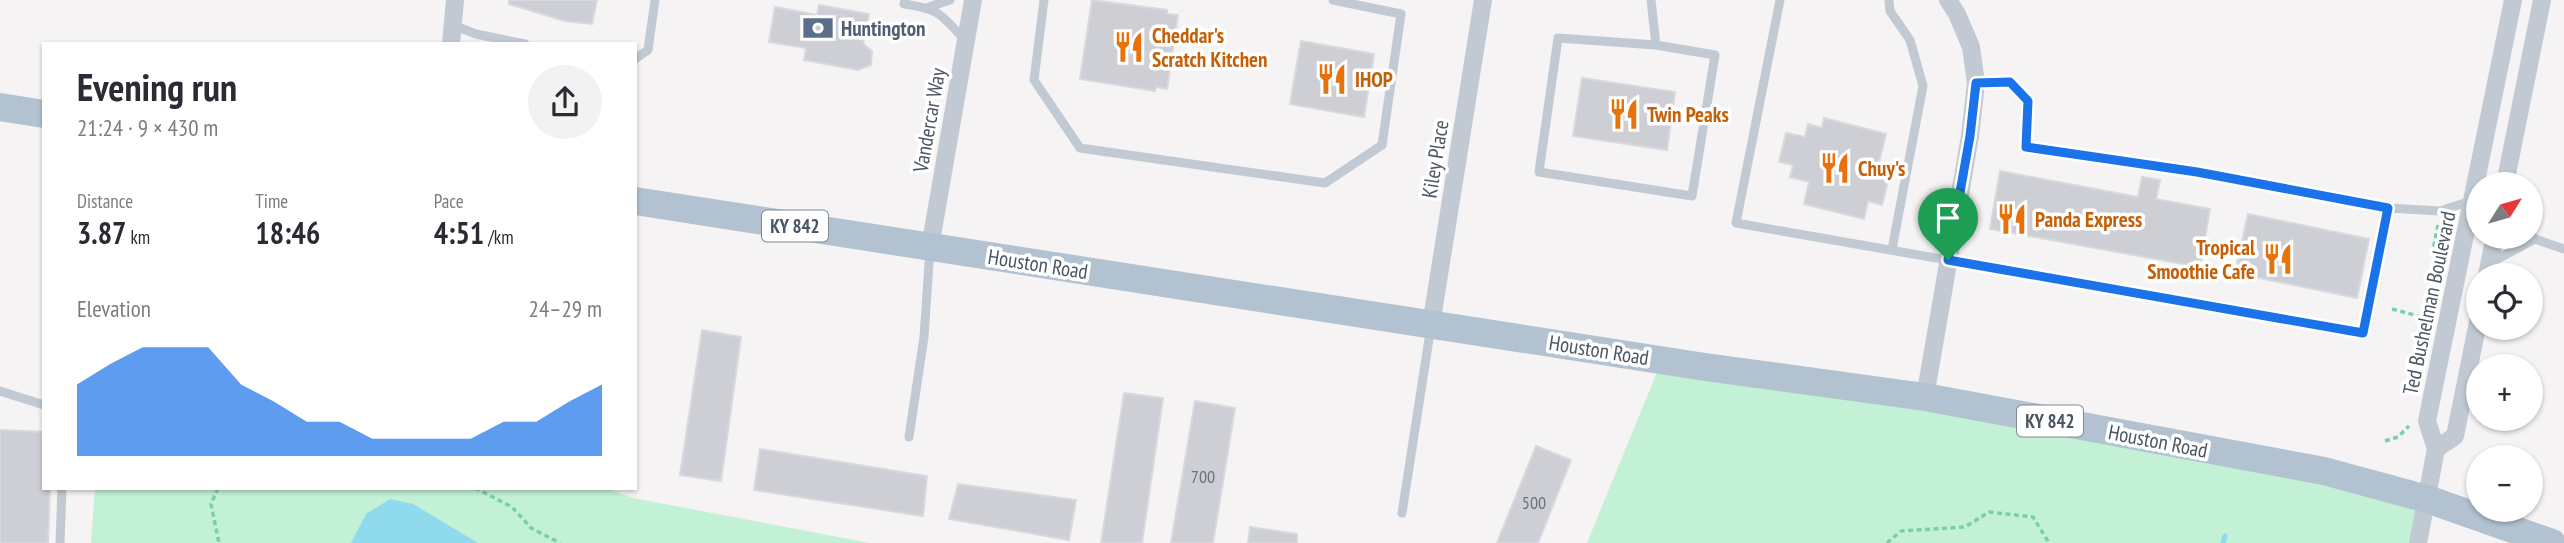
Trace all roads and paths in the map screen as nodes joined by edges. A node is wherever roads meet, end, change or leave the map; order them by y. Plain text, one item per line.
1 (455, 0) edge
2 (655, 0) edge
3 (905, 0) edge
4 (950, 0) edge
5 (973, 0) edge
6 (1044, 0) edge
7 (1333, 0) edge
8 (1483, 0) edge
9 (1651, 0) edge
10 (1780, 0) edge
11 (1889, 0) edge
12 (1948, 0) edge
13 (2513, 0) edge
14 (2542, 0) edge
15 (929, 7) junction
16 (453, 24) junction
17 (451, 42) edge
18 (515, 42) edge
19 (966, 42) junction
20 (1656, 45) junction
21 (637, 58) edge
22 (1976, 83) junction
23 (0, 107) edge
24 (42, 114) edge
25 (2479, 172) edge
26 (2507, 172) edge
27 (637, 201) edge
28 (2466, 202) edge
29 (2388, 208) junction
30 (2466, 237) edge
31 (2543, 240) edge
32 (930, 247) junction
33 (1892, 249) junction
34 (2516, 249) edge
35 (2564, 249) edge
36 (1948, 260) junction
37 (2497, 263) edge
38 (2392, 309) dead end
39 (2432, 319) dead end
40 (1431, 325) junction
41 (2474, 340) edge
42 (0, 391) edge
43 (1925, 397) junction
44 (42, 404) edge
45 (909, 437) dead end
46 (2436, 449) junction
47 (62, 490) edge
48 (217, 490) edge
49 (479, 490) edge
50 (2427, 499) junction
51 (1402, 513) dead end
52 (60, 543) edge
53 (219, 543) edge
54 (560, 543) edge
55 (1887, 543) edge
56 (2049, 543) edge
57 (2418, 543) edge
58 (2552, 543) edge

1 - 16 street
2 - 21 lane
3 - 15 lane
4 - 15 lane
5 - 19 street, Vandercar Way
6 - 7 lane
8 - 40 street, Kiley Place
9 - 20 lane
10 - 33 lane
11 - 33 lane
12 - 22 street
13 - 25 street, Ted Bushelman Boulevard
14 - 26 street
15 - 19 lane
16 - 17 street
16 - 18 lane
19 - 32 street, Vandercar Way
20 - 20 lane
22 - 29 lane
22 - 36 street
23 - 24 main road
27 - 32 main road, Houston Road / KY 842
28 - 29 lane
29 - 36 lane
30 - 46 street, Ted Bushelman Boulevard
31 - 35 lane
32 - 40 main road, Houston Road / KY 842
32 - 45 lane
33 - 36 lane
34 - 37 lane
36 - 43 street
38 - 39 path
40 - 43 main road, Houston Road / KY 842
40 - 51 lane
41 - 46 street
42 - 44 lane
43 - 50 main road, Houston Road / KY 842
46 - 50 street, Ted Bushelman Boulevard
47 - 52 lane
48 - 53 path
49 - 54 path
50 - 57 street, Ted Bushelman Boulevard
50 - 58 main road, Houston Road / KY 842
55 - 56 path

